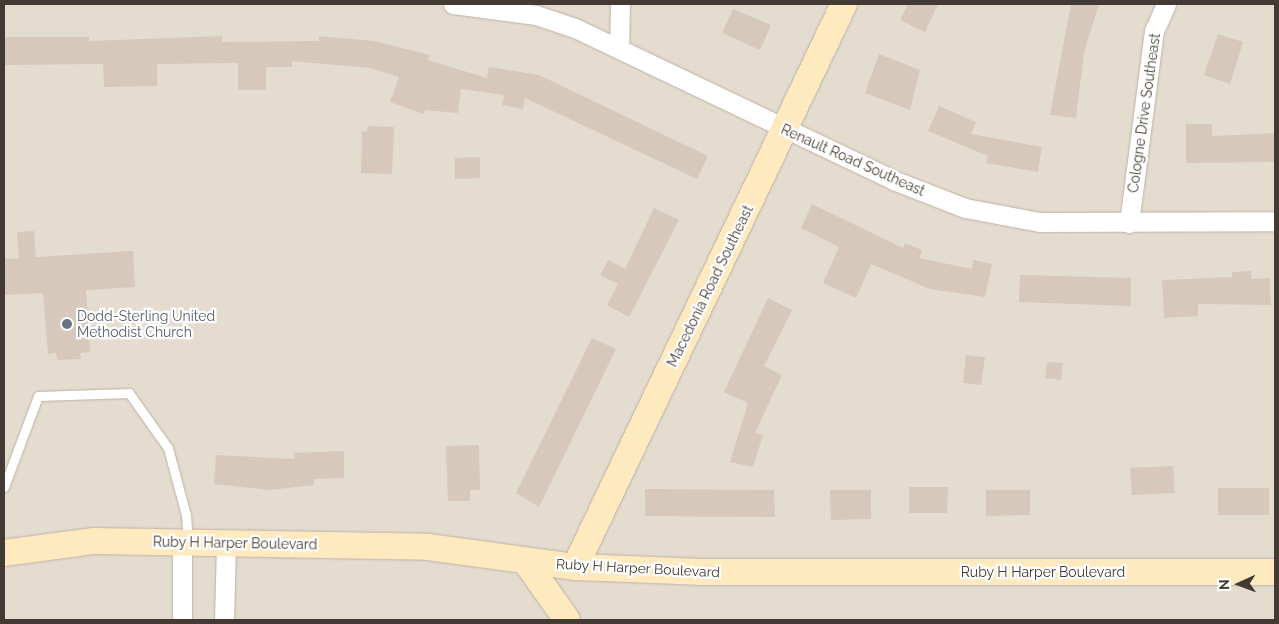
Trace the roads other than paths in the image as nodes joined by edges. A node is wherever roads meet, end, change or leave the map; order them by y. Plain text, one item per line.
1 (453, 4) edge
2 (620, 4) edge
3 (844, 4) edge
4 (1166, 4) edge
5 (619, 49) junction
6 (785, 129) junction
7 (1275, 221) edge
8 (1129, 224) junction
9 (4, 487) edge
10 (185, 542) junction
11 (226, 543) junction
12 (4, 552) edge
13 (526, 562) junction
14 (575, 567) junction
15 (1275, 572) edge
16 (182, 620) edge
17 (224, 620) edge
18 (567, 620) edge

1 - 5 street, Renault Road Southeast
2 - 5 street
3 - 6 street, Macedonia Road Southeast
4 - 8 street, Cologne Drive Southeast
5 - 6 street, Renault Road Southeast
6 - 8 street, Renault Road Southeast
6 - 14 street, Macedonia Road Southeast
7 - 8 street, Renault Road Southeast
9 - 10 lane
10 - 11 street, Ruby H Harper Boulevard
10 - 12 street, Ruby H Harper Boulevard
10 - 16 street
11 - 13 street, Ruby H Harper Boulevard
11 - 17 street
13 - 14 street, Ruby H Harper Boulevard
13 - 18 street
14 - 15 street, Ruby H Harper Boulevard

